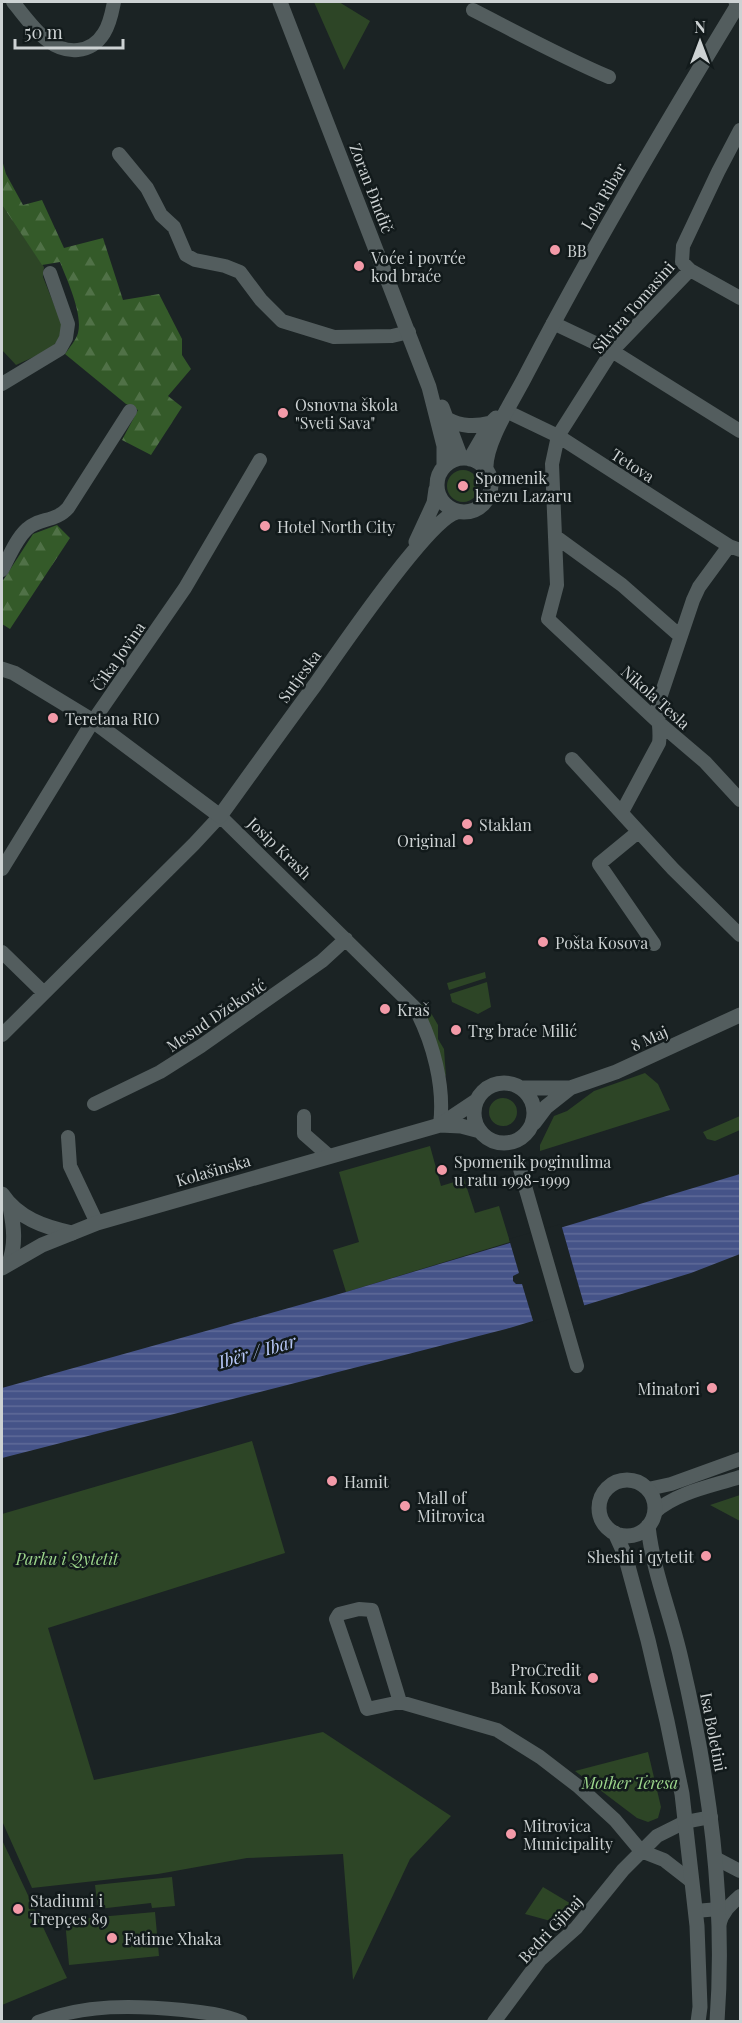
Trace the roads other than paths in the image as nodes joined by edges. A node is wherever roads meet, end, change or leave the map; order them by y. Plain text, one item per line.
1 (13, 2) edge
2 (114, 2) edge
3 (280, 2) edge
4 (739, 2) edge
5 (473, 10) dead end
6 (609, 77) dead end
7 (741, 130) edge
8 (119, 154) dead end
9 (690, 270) junction
10 (51, 273) dead end
11 (741, 298) edge
12 (553, 323) junction
13 (409, 332) junction
14 (612, 351) junction
15 (2, 384) edge
16 (429, 387) junction
17 (129, 411) dead end
18 (506, 411) junction
19 (447, 418) junction
20 (491, 423) junction
21 (741, 431) edge
22 (558, 436) junction
23 (466, 458) junction
24 (260, 460) dead end
25 (444, 466) junction
26 (486, 470) junction
27 (436, 489) junction
28 (457, 512) junction
29 (556, 537) junction
30 (735, 548) edge
31 (409, 558) junction
32 (2, 570) edge
33 (680, 636) junction
34 (2, 669) edge
35 (93, 721) junction
36 (658, 722) junction
37 (572, 759) dead end
38 (741, 800) edge
39 (622, 812) junction
40 (220, 816) junction
41 (638, 832) junction
42 (2, 869) edge
43 (741, 935) edge
44 (346, 939) junction
45 (654, 944) dead end
46 (2, 952) edge
47 (44, 993) junction
48 (741, 1015) edge
49 (2, 1035) edge
50 (522, 1088) junction
51 (570, 1088) junction
52 (476, 1101) junction
53 (94, 1104) dead end
54 (304, 1116) dead end
55 (440, 1125) junction
56 (532, 1126) junction
57 (480, 1131) junction
58 (68, 1137) dead end
59 (328, 1155) junction
60 (518, 1162) dead end
61 (6, 1201) edge
62 (97, 1223) junction
63 (72, 1233) junction
64 (5, 1265) edge
65 (577, 1366) dead end
66 (741, 1459) edge
67 (741, 1477) edge
68 (648, 1489) junction
69 (655, 1515) junction
70 (615, 1533) junction
71 (400, 1702) junction
72 (711, 1817) junction
73 (685, 1822) junction
74 (641, 1851) junction
75 (715, 1858) junction
76 (741, 1871) edge
77 (691, 1881) junction
78 (741, 1896) edge
79 (719, 1909) junction
80 (695, 1911) junction
81 (719, 1925) junction
82 (38, 2022) edge
83 (242, 2022) edge
84 (494, 2022) edge
85 (698, 2022) edge
86 (717, 2022) edge

1 - 2 street
3 - 13 street, Zoran Đinđič
4 - 12 street, Lola Ribar
5 - 6 street
7 - 9 street, Silvira Tomasini
8 - 13 street
9 - 11 street
9 - 14 street, Silvira Tomasini
10 - 15 street
12 - 14 street
12 - 18 street, Lola Ribar
13 - 16 street, Zoran Đinđič
14 - 21 street
14 - 22 street, Silvira Tomasini
16 - 19 street, Zoran Đinđič
16 - 25 street, Zoran Đinđič
17 - 32 street
18 - 20 street, Lola Ribar
18 - 22 street, Tetova
18 - 26 street, Lola Ribar
19 - 20 street
19 - 23 street, Zoran Đinđič
20 - 23 street, Lola Ribar
22 - 29 street
22 - 30 street, Tetova
23 - 25 street
23 - 26 street
24 - 35 street, Čika Jovina
25 - 27 street, Sutjeska
26 - 28 street, Sutjeska
27 - 28 street
27 - 31 street, Sutjeska
28 - 31 street, Sutjeska
29 - 33 street
29 - 36 street, Nikola Tesla
30 - 33 street
31 - 40 street, Sutjeska
33 - 36 street
34 - 35 street, Josip Krash
35 - 40 street, Josip Krash
35 - 42 street, Čika Jovina
36 - 38 street, Nikola Tesla
36 - 39 street
37 - 39 street
39 - 41 street
40 - 44 street, Josip Krash
40 - 47 street
41 - 43 street
41 - 45 street
44 - 53 street, Mesud Džeković
44 - 55 street, Josip Krash
46 - 47 street
47 - 49 street
48 - 51 street, 8 Maj
50 - 51 street, 8 Maj
50 - 52 street
50 - 56 street
51 - 56 street, 8 Maj
52 - 55 street, Kolašinska
52 - 57 street
54 - 59 street
55 - 57 street, Kolašinska
55 - 59 street, Kolašinska
56 - 57 street
58 - 62 street
59 - 62 street, Kolašinska
60 - 65 street
61 - 63 street
61 - 64 street
62 - 63 street, Kolašinska
63 - 64 street, Kolašinska
66 - 68 street
67 - 69 street
68 - 69 street
68 - 70 street
69 - 70 street
69 - 72 street, Isa Boletini
70 - 73 street
71 - 71 street
71 - 74 street
72 - 73 street, Bedri Gjinaj
72 - 75 street, Isa Boletini
73 - 74 street, Bedri Gjinaj
73 - 77 street
74 - 77 street
74 - 84 street, Bedri Gjinaj
75 - 76 street
75 - 79 street, Isa Boletini
77 - 80 street
78 - 81 street
79 - 80 street
79 - 81 street, Isa Boletini
80 - 85 street
81 - 86 street, Isa Boletini
82 - 83 street

